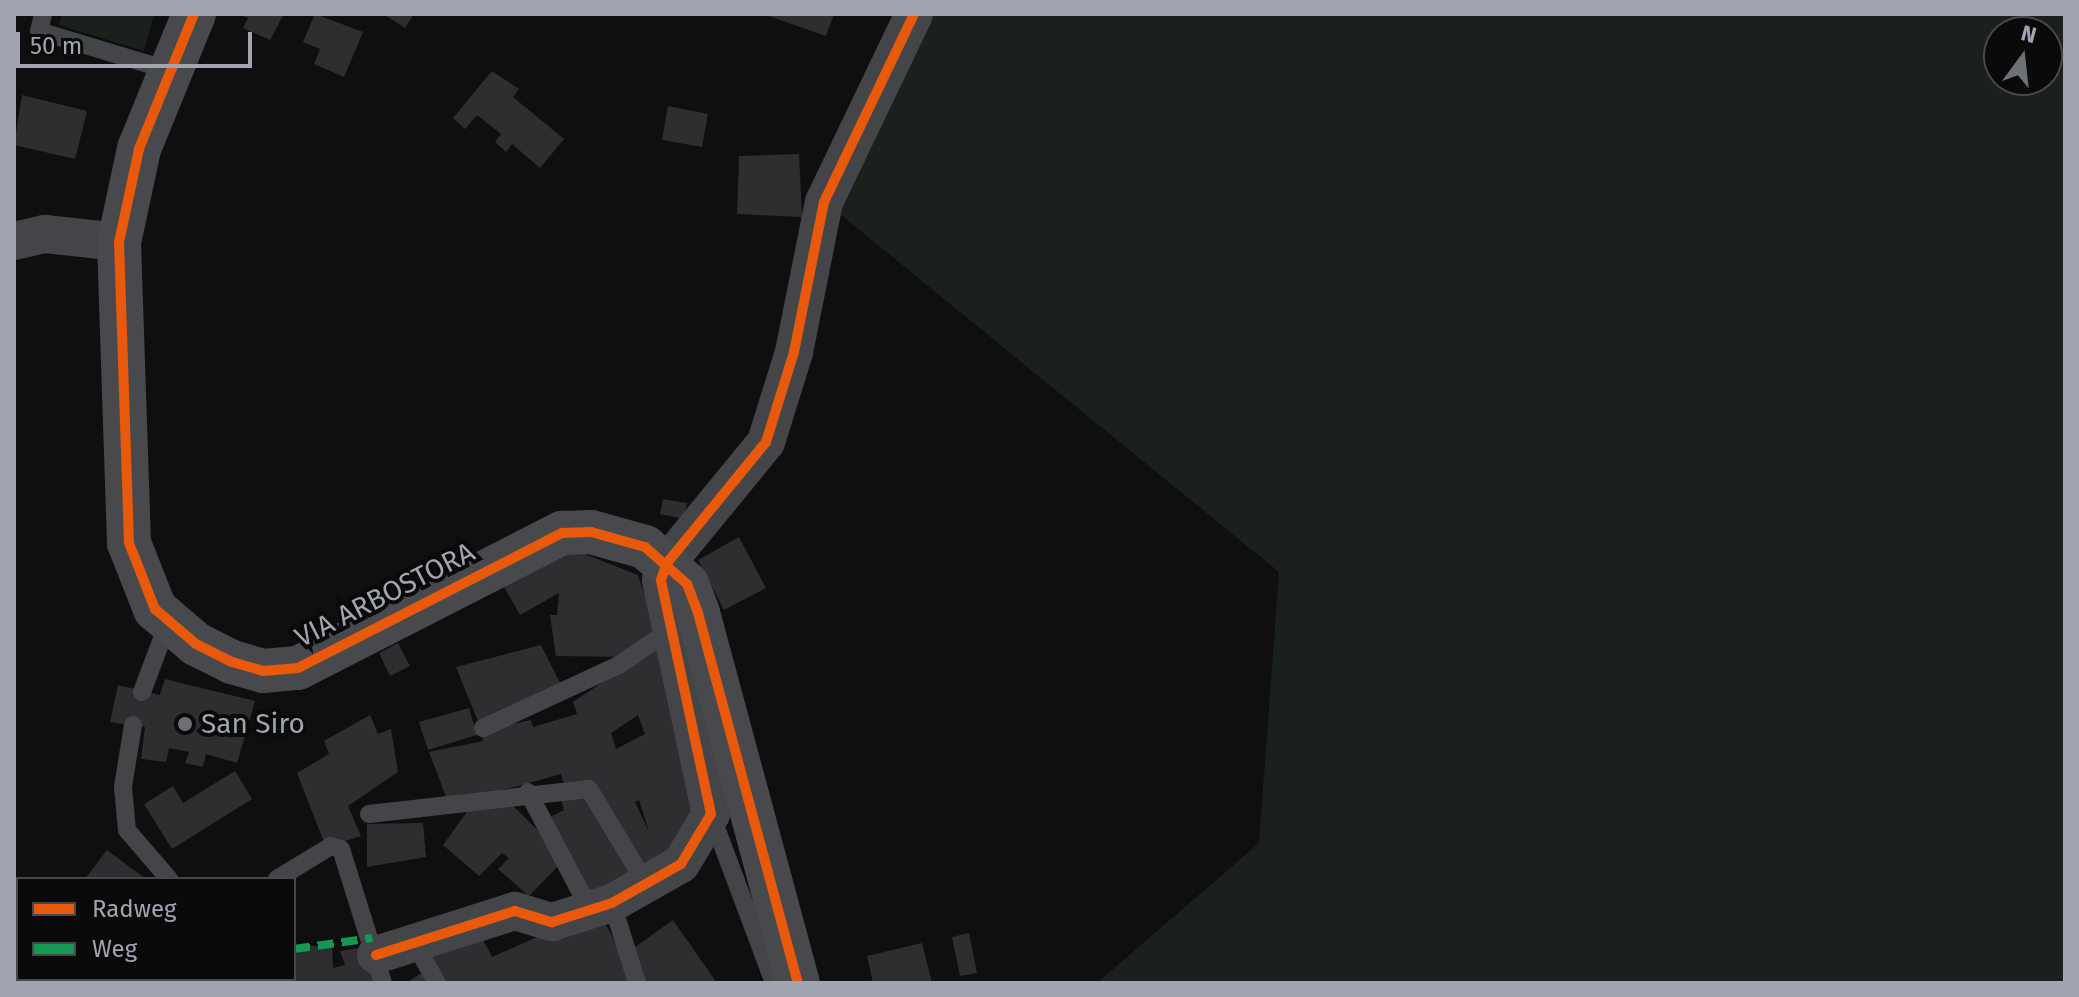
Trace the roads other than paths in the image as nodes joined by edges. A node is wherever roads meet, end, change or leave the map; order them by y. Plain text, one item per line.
1 (43, 14) edge
2 (194, 14) edge
3 (914, 14) edge
4 (168, 70) junction
5 (14, 241) edge
6 (119, 242) junction
7 (667, 563) junction
8 (168, 623) junction
9 (667, 632) junction
10 (142, 692) dead end
11 (133, 725) dead end
12 (483, 728) dead end
13 (528, 792) junction
14 (369, 814) dead end
15 (711, 814) junction
16 (167, 877) edge
17 (280, 877) edge
18 (648, 887) junction
19 (601, 906) junction
20 (415, 944) junction
21 (380, 969) edge
22 (437, 983) edge
23 (637, 983) edge
24 (774, 983) edge
25 (798, 983) edge

1 - 4 lane
2 - 4 street, VIA ARBOSTORA
3 - 7 street
4 - 6 street, VIA ARBOSTORA
5 - 6 street
6 - 8 street, VIA ARBOSTORA
7 - 8 street, VIA ARBOSTORA
7 - 9 street
7 - 25 street, VIA ARBOSTORA
8 - 10 lane
9 - 12 lane
9 - 15 street
11 - 16 lane
13 - 14 lane
13 - 18 lane
13 - 19 lane
15 - 18 street
15 - 24 lane
17 - 21 lane
18 - 19 street
19 - 20 street
19 - 23 lane
20 - 21 street
20 - 22 lane

